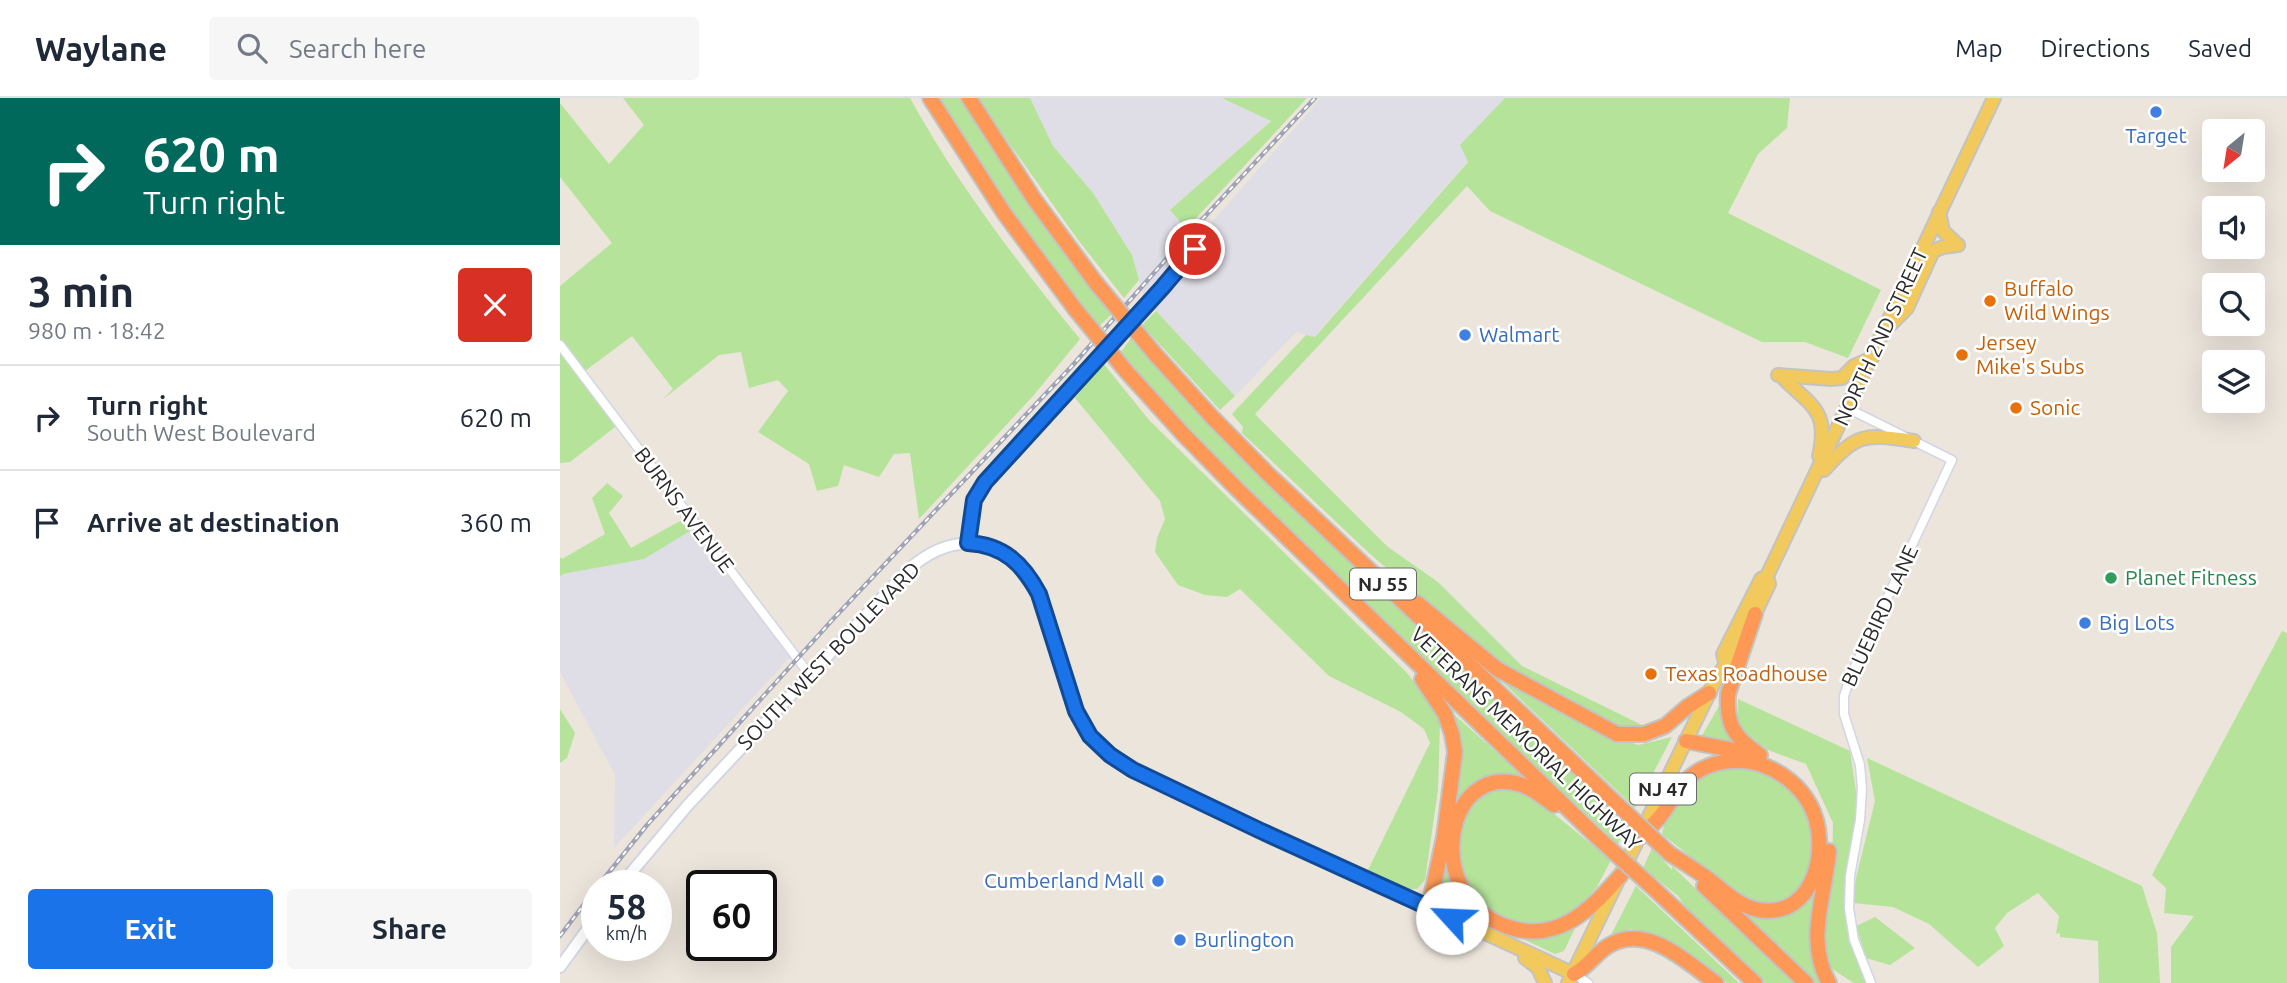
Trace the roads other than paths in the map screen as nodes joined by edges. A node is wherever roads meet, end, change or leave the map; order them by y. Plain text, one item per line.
1 (930, 98) edge
2 (969, 98) edge
3 (1994, 98) edge
4 (1939, 212) junction
5 (1195, 249) dead end
6 (1887, 326) junction
7 (560, 345) edge
8 (1872, 358) junction
9 (1847, 408) junction
10 (1914, 441) junction
11 (1814, 480) junction
12 (1289, 494) junction
13 (968, 543) junction
14 (1322, 574) junction
15 (1767, 576) junction
16 (1755, 614) junction
17 (1725, 662) junction
18 (809, 674) junction
19 (1709, 694) junction
20 (1686, 741) junction
21 (1760, 755) junction
22 (1596, 836) junction
23 (1640, 837) junction
24 (1670, 854) junction
25 (633, 870) edge
26 (1622, 875) junction
27 (1429, 907) junction
28 (581, 938) edge
29 (1499, 940) junction
30 (560, 967) edge
31 (1571, 980) edge
32 (1545, 983) edge
33 (1588, 983) edge
34 (1716, 983) edge
35 (1755, 983) edge
36 (1806, 983) edge
37 (1829, 983) edge
38 (1871, 983) edge

1 - 14 highway, VETERANS MEMORIAL HIGHWAY / NJ 55, bridge
2 - 12 highway, VETERANS MEMORIAL HIGHWAY / NJ 55, bridge
3 - 4 main road, NORTH 2ND STREET / NJ 47
4 - 6 main road, NORTH 2ND STREET / NJ 47
4 - 6 main road
5 - 13 street
6 - 8 main road, NORTH 2ND STREET / NJ 47
7 - 18 street, BURNS AVENUE
8 - 9 main road, NORTH 2ND STREET / NJ 47
8 - 11 main road
9 - 10 street
9 - 11 main road, NORTH 2ND STREET / NJ 47
10 - 11 main road
10 - 38 street, BLUEBIRD LANE
11 - 15 main road, NORTH 2ND STREET / NJ 47
12 - 19 highway
12 - 24 highway, VETERANS MEMORIAL HIGHWAY / NJ 55, bridge
13 - 18 street, SOUTH WEST BOULEVARD
13 - 27 street
14 - 22 highway, VETERANS MEMORIAL HIGHWAY / NJ 55
14 - 27 highway
15 - 16 main road, NORTH 2ND STREET / NJ 47
15 - 17 main road, NORTH 2ND STREET / NJ 47
16 - 17 main road, NORTH 2ND STREET / NJ 47
16 - 21 highway
17 - 19 main road, NORTH 2ND STREET / NJ 47
18 - 25 street, SOUTH WEST BOULEVARD
19 - 20 main road, NORTH 2ND STREET / NJ 47
20 - 21 highway
20 - 23 main road, NORTH 2ND STREET / NJ 47
21 - 37 highway
22 - 26 highway
22 - 35 highway, VETERANS MEMORIAL HIGHWAY / NJ 55, bridge
23 - 24 highway
23 - 26 main road, NORTH 2ND STREET / NJ 47
24 - 36 highway, VETERANS MEMORIAL HIGHWAY / NJ 55
26 - 31 main road, NORTH 2ND STREET / NJ 47
27 - 29 main road
28 - 30 street
29 - 31 main road
29 - 32 main road
31 - 33 street
31 - 34 highway

